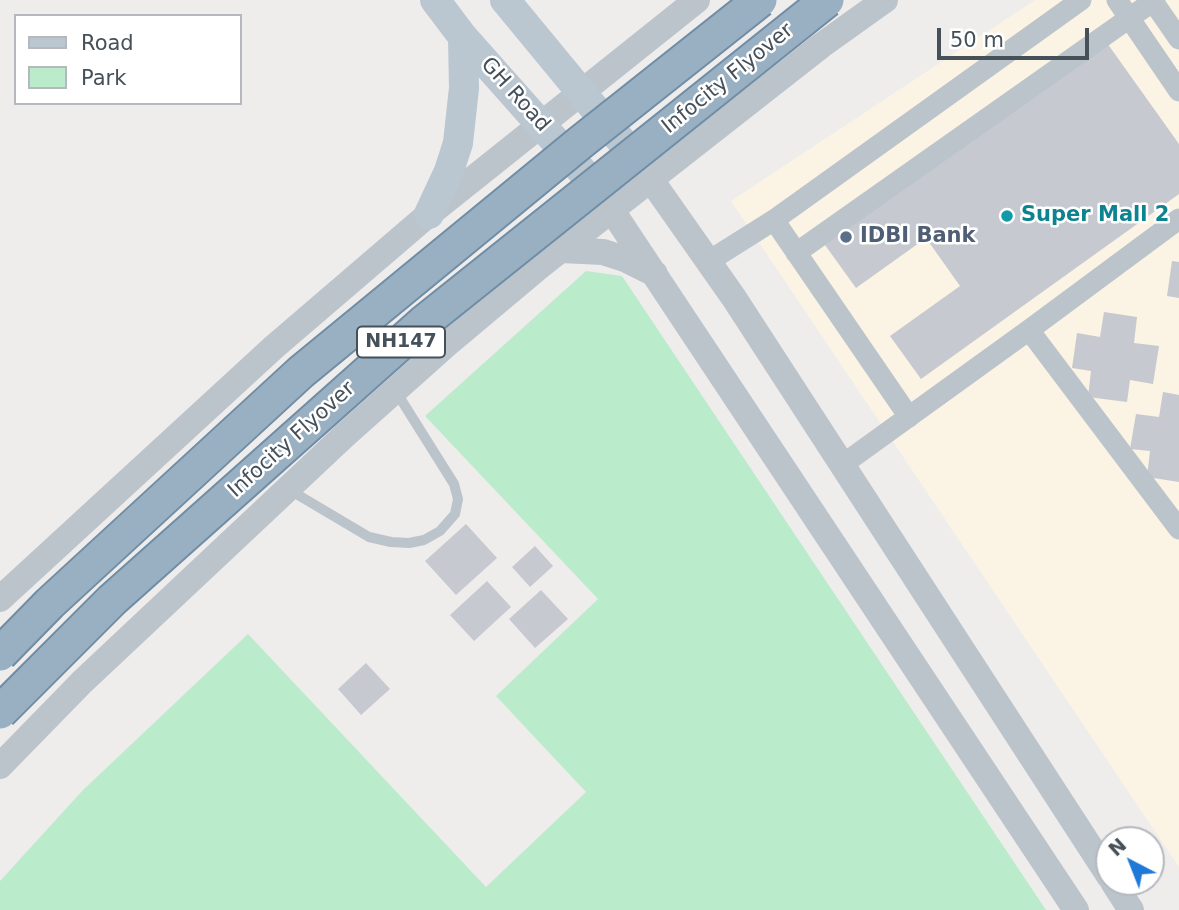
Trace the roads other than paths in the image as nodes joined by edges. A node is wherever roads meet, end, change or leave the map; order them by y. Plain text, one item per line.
1 (435, 0) edge
2 (505, 0) edge
3 (696, 0) edge
4 (760, 0) edge
5 (827, 0) edge
6 (886, 0) edge
7 (1081, 0) edge
8 (1116, 0) edge
9 (1153, 0) edge
10 (1129, 18) junction
11 (463, 37) junction
12 (1179, 40) edge
13 (1179, 91) edge
14 (581, 94) junction
15 (541, 124) junction
16 (644, 169) junction
17 (605, 199) junction
18 (429, 214) junction
19 (1179, 219) edge
20 (774, 220) junction
21 (561, 250) junction
22 (796, 253) junction
23 (709, 261) junction
24 (657, 275) junction
25 (1029, 330) junction
26 (395, 390) junction
27 (909, 417) junction
28 (842, 465) junction
29 (287, 488) junction
30 (1179, 529) edge
31 (0, 599) edge
32 (0, 654) edge
33 (0, 712) edge
34 (0, 766) edge
35 (1095, 854) edge
36 (1076, 910) edge

1 - 11 main road, GH Road
2 - 14 main road
3 - 14 street
4 - 32 highway, Infocity Flyover / NH147, bridge
5 - 33 highway, Infocity Flyover / NH147, bridge
6 - 16 street
7 - 20 street
8 - 10 street
9 - 10 street
9 - 12 street
10 - 13 street
10 - 22 street
11 - 15 main road, GH Road
11 - 18 main road
14 - 15 street
14 - 16 main road
15 - 17 main road, GH Road
15 - 18 street
16 - 17 street
16 - 23 street
17 - 21 street
17 - 24 street
18 - 31 street
19 - 25 street
20 - 22 street
20 - 23 street
21 - 24 street
21 - 26 street
22 - 27 street
23 - 28 street
24 - 36 street
25 - 27 street
25 - 30 street
26 - 29 street
26 - 29 lane
27 - 28 street
28 - 35 street
29 - 34 street

